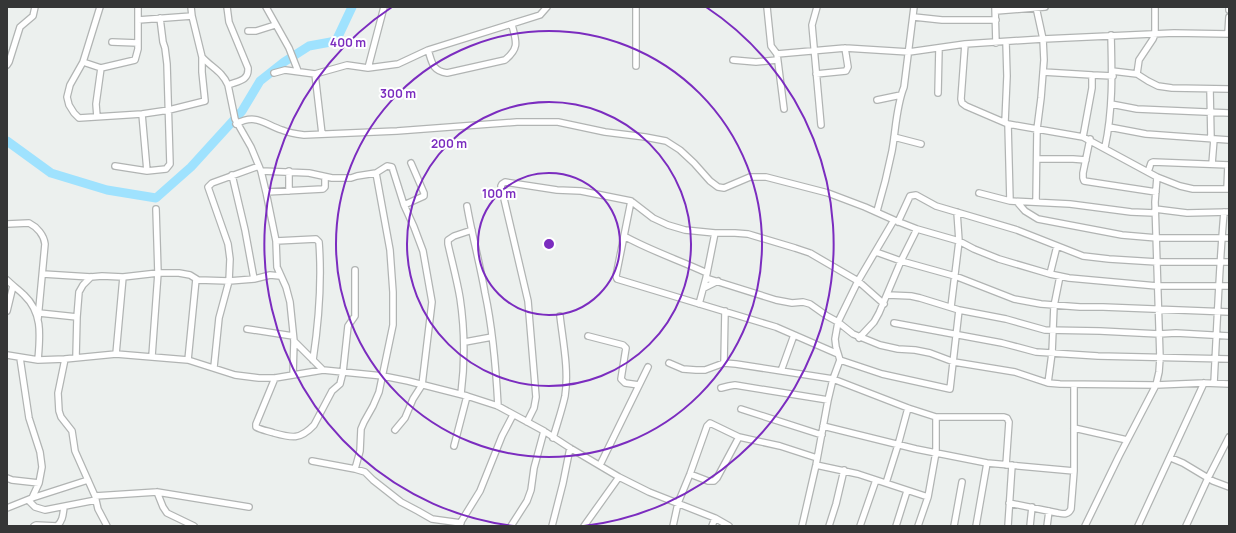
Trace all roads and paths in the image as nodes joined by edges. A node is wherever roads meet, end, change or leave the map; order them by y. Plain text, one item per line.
1 (35, 7) edge
2 (100, 7) edge
3 (138, 7) edge
4 (191, 7) edge
5 (227, 7) edge
6 (266, 7) edge
7 (384, 7) edge
8 (547, 7) edge
9 (636, 7) edge
10 (767, 7) edge
11 (817, 7) edge
12 (914, 7) edge
13 (1045, 7) edge
14 (1155, 7) edge
15 (1229, 7) edge
16 (1036, 8) edge
17 (995, 9) edge
18 (1229, 10) edge
19 (192, 16) junction
20 (914, 17) junction
21 (1229, 17) edge
22 (160, 18) junction
23 (138, 20) junction
24 (996, 20) junction
25 (275, 25) junction
26 (512, 25) junction
27 (248, 31) dead end
28 (1228, 33) edge
29 (1155, 34) junction
30 (1111, 35) junction
31 (1043, 39) junction
32 (112, 42) dead end
33 (1006, 42) junction
34 (138, 43) junction
35 (996, 43) junction
36 (965, 44) junction
37 (845, 48) junction
38 (939, 48) junction
39 (428, 50) junction
40 (814, 51) junction
41 (909, 52) junction
42 (777, 57) junction
43 (202, 58) junction
44 (733, 60) dead end
45 (83, 62) junction
46 (7, 64) edge
47 (636, 66) dead end
48 (101, 68) junction
49 (368, 68) junction
50 (298, 71) junction
51 (1043, 72) junction
52 (274, 73) dead end
53 (315, 74) junction
54 (816, 74) junction
55 (1112, 74) junction
56 (1137, 74) junction
57 (1092, 75) junction
58 (228, 85) junction
59 (1210, 89) junction
60 (1229, 89) edge
61 (938, 93) dead end
62 (901, 95) junction
63 (877, 100) dead end
64 (1111, 104) junction
65 (784, 109) dead end
66 (169, 110) junction
67 (1211, 113) junction
68 (1229, 113) edge
69 (142, 114) junction
70 (97, 117) junction
71 (1006, 123) junction
72 (236, 124) junction
73 (821, 125) dead end
74 (1109, 127) junction
75 (1037, 129) junction
76 (322, 134) junction
77 (894, 137) junction
78 (1083, 137) junction
79 (1090, 139) junction
80 (1212, 139) junction
81 (1229, 140) edge
82 (921, 144) dead end
83 (1105, 147) junction
84 (1037, 159) junction
85 (1086, 160) junction
86 (411, 163) dead end
87 (1212, 164) junction
88 (1228, 165) edge
89 (115, 166) dead end
90 (260, 168) junction
91 (147, 171) junction
92 (289, 171) junction
93 (1148, 172) junction
94 (376, 173) junction
95 (232, 176) junction
96 (325, 176) junction
97 (1157, 177) junction
98 (1228, 189) edge
99 (289, 191) junction
100 (266, 192) junction
101 (1156, 192) junction
102 (979, 193) dead end
103 (631, 201) junction
104 (1010, 201) junction
105 (1036, 202) junction
106 (1018, 203) junction
107 (404, 205) junction
108 (467, 206) dead end
109 (156, 209) dead end
110 (877, 211) junction
111 (1155, 211) junction
112 (957, 212) junction
113 (1226, 212) edge
114 (896, 221) junction
115 (7, 224) edge
116 (917, 229) junction
117 (472, 230) junction
118 (715, 233) junction
119 (624, 236) junction
120 (1157, 238) junction
121 (1222, 238) junction
122 (1229, 238) edge
123 (959, 240) junction
124 (276, 241) junction
125 (1057, 246) junction
126 (876, 252) junction
127 (901, 261) junction
128 (1157, 262) junction
129 (1220, 262) junction
130 (1229, 262) edge
131 (277, 267) junction
132 (355, 270) dead end
133 (158, 273) junction
134 (43, 274) junction
135 (1050, 274) junction
136 (707, 275) junction
137 (270, 276) junction
138 (280, 276) junction
139 (955, 276) junction
140 (1060, 276) junction
141 (124, 277) junction
142 (91, 278) junction
143 (196, 279) junction
144 (254, 279) junction
145 (7, 280) edge
146 (229, 281) junction
147 (718, 281) junction
148 (858, 281) junction
149 (13, 286) junction
150 (1157, 286) junction
151 (1218, 286) junction
152 (1229, 286) edge
153 (704, 288) junction
154 (888, 295) junction
155 (699, 304) junction
156 (884, 304) junction
157 (1054, 306) junction
158 (951, 307) junction
159 (959, 310) junction
160 (1158, 310) junction
161 (7, 311) edge
162 (725, 311) junction
163 (1218, 312) junction
164 (1229, 312) edge
165 (39, 316) junction
166 (560, 316) dead end
167 (76, 317) junction
168 (838, 322) junction
169 (894, 323) dead end
170 (247, 329) dead end
171 (1053, 330) junction
172 (1159, 334) junction
173 (794, 335) junction
174 (957, 335) junction
175 (588, 336) dead end
176 (1217, 336) junction
177 (1229, 336) edge
178 (492, 337) junction
179 (859, 338) junction
180 (293, 339) junction
181 (464, 342) junction
182 (116, 354) junction
183 (1052, 354) junction
184 (7, 356) edge
185 (152, 356) junction
186 (76, 357) junction
187 (839, 357) junction
188 (20, 358) junction
189 (1160, 358) junction
190 (65, 359) junction
191 (1216, 359) junction
192 (1229, 359) edge
193 (38, 360) junction
194 (188, 360) junction
195 (313, 360) junction
196 (954, 362) junction
197 (669, 363) dead end
198 (724, 363) junction
199 (648, 367) dead end
200 (214, 368) junction
201 (323, 370) junction
202 (781, 371) junction
203 (343, 372) junction
204 (293, 375) junction
205 (383, 376) junction
206 (275, 378) junction
207 (833, 379) junction
208 (1048, 383) junction
209 (1204, 383) junction
210 (1214, 383) junction
211 (1229, 384) edge
212 (422, 385) junction
213 (639, 385) junction
214 (1074, 385) junction
215 (1156, 385) junction
216 (721, 388) dead end
217 (464, 395) junction
218 (828, 400) junction
219 (498, 406) junction
220 (908, 408) junction
221 (741, 410) dead end
222 (513, 415) junction
223 (936, 417) junction
224 (527, 422) junction
225 (823, 426) junction
226 (1074, 428) junction
227 (395, 430) dead end
228 (544, 431) junction
229 (822, 435) junction
230 (739, 436) junction
231 (1229, 437) edge
232 (553, 438) junction
233 (1127, 440) junction
234 (898, 445) junction
235 (454, 446) dead end
236 (570, 448) junction
237 (936, 452) junction
238 (817, 458) junction
239 (1170, 458) junction
240 (312, 461) dead end
241 (987, 463) junction
242 (816, 465) junction
243 (1009, 465) junction
244 (600, 466) junction
245 (355, 468) junction
246 (844, 470) junction
247 (1074, 471) junction
248 (690, 474) junction
249 (619, 477) junction
250 (7, 478) edge
251 (1208, 478) junction
252 (88, 480) junction
253 (876, 480) junction
254 (962, 482) dead end
255 (39, 483) junction
256 (886, 483) junction
257 (1229, 486) edge
258 (907, 491) junction
259 (157, 492) junction
260 (928, 497) junction
261 (95, 498) junction
262 (30, 499) junction
263 (678, 502) junction
264 (1009, 503) junction
265 (64, 507) junction
266 (249, 507) dead end
267 (1032, 507) junction
268 (7, 508) edge
269 (1049, 511) junction
270 (715, 518) junction
271 (460, 524) edge
272 (34, 526) edge
273 (107, 526) edge
274 (194, 526) edge
275 (511, 526) edge
276 (552, 526) edge
277 (584, 526) edge
278 (673, 526) edge
279 (712, 526) edge
280 (729, 526) edge
281 (802, 526) edge
282 (829, 526) edge
283 (860, 526) edge
284 (896, 526) edge
285 (918, 526) edge
286 (954, 526) edge
287 (976, 526) edge
288 (1008, 526) edge
289 (1030, 526) edge
290 (1047, 526) edge
291 (1085, 526) edge
292 (1138, 526) edge
293 (1186, 526) edge

1 - 46 street
2 - 45 street
3 - 23 street
4 - 19 street
5 - 58 street
6 - 25 street
7 - 49 street
8 - 26 street
9 - 47 street
10 - 42 street
11 - 40 street
12 - 20 street
13 - 16 street
14 - 29 street
15 - 18 street
16 - 17 street
16 - 31 street
17 - 24 street
19 - 22 street
19 - 43 street
20 - 24 street
20 - 41 street
21 - 28 street
22 - 23 street
22 - 66 street
23 - 34 street
24 - 35 street
25 - 27 street
25 - 50 street
26 - 39 street
26 - 39 street
28 - 29 street
29 - 30 street
29 - 56 street
30 - 31 street
30 - 55 street
31 - 33 street
31 - 51 street
32 - 34 street
33 - 35 street
33 - 71 street
34 - 48 street
35 - 36 street
36 - 38 street
36 - 71 street
37 - 40 street
37 - 41 street
37 - 54 street
38 - 41 street
38 - 61 street
39 - 49 street
40 - 42 street
40 - 54 street
41 - 62 street
42 - 44 street
42 - 65 street
43 - 58 street
43 - 66 street
45 - 48 street
45 - 70 street
48 - 70 street
49 - 53 street
50 - 52 street
50 - 53 street
51 - 57 street
51 - 75 street
53 - 76 street
54 - 73 street
55 - 56 street
55 - 57 street
55 - 64 street
56 - 59 street
57 - 78 street
58 - 72 street
59 - 60 street
59 - 67 street
62 - 63 street
62 - 77 street
64 - 67 street
64 - 74 street
66 - 69 street
66 - 91 street
67 - 68 street
67 - 80 street
69 - 70 street
69 - 91 street
71 - 75 street
71 - 104 street
72 - 76 street
72 - 90 street
74 - 80 street
74 - 83 street
75 - 78 street
75 - 84 street
76 - 110 street
77 - 82 street
77 - 110 street
78 - 79 street
79 - 83 street
79 - 85 street
80 - 81 street
80 - 87 street
83 - 93 street
84 - 85 street
84 - 105 street
85 - 101 street
86 - 107 street
87 - 88 street
87 - 93 street
88 - 98 street
89 - 91 street
90 - 92 street
90 - 95 street
90 - 100 street
92 - 96 street
92 - 99 street
93 - 97 street
94 - 96 street
94 - 107 street
94 - 205 street
95 - 144 street
95 - 146 street
96 - 99 street
97 - 98 street
97 - 101 street
99 - 100 street
100 - 124 street
101 - 111 street
102 - 104 street
103 - 118 street
103 - 119 street
103 - 224 street
104 - 106 street
105 - 106 street
105 - 111 street
106 - 120 street
107 - 212 street
108 - 117 street
109 - 133 street
110 - 114 street
111 - 113 street
111 - 120 street
112 - 114 street
112 - 123 street
112 - 125 street
113 - 121 street
114 - 116 street
114 - 126 street
115 - 134 street
116 - 123 street
116 - 127 street
117 - 178 street
117 - 181 street
118 - 136 street
118 - 148 street
119 - 136 street
119 - 155 street
120 - 121 street
120 - 128 street
121 - 122 street
121 - 129 street
123 - 135 street
123 - 139 street
124 - 131 street
124 - 195 street
125 - 128 street
125 - 135 street
126 - 127 street
126 - 148 street
127 - 139 street
127 - 154 street
128 - 129 street
128 - 150 street
129 - 130 street
129 - 151 street
131 - 137 street
131 - 138 street
132 - 203 street
133 - 141 street
133 - 143 street
133 - 185 street
134 - 142 street
134 - 165 street
135 - 140 street
136 - 147 street
136 - 153 street
137 - 138 street
137 - 144 street
138 - 180 street
139 - 157 street
139 - 158 street
140 - 150 street
140 - 157 street
141 - 142 street
141 - 182 street
142 - 167 street
143 - 146 street
143 - 194 street
144 - 146 street
145 - 149 street
146 - 200 street
147 - 153 street
147 - 168 street
148 - 156 street
148 - 168 street
149 - 161 street
149 - 165 street
150 - 151 street
150 - 160 street
151 - 152 street
151 - 163 street
153 - 155 street
154 - 156 street
154 - 158 street
155 - 162 street
156 - 179 street
157 - 160 street
157 - 171 street
158 - 159 street
159 - 171 street
159 - 174 street
160 - 163 street
160 - 172 street
162 - 173 street
162 - 198 street
163 - 164 street
163 - 176 street
165 - 167 street
165 - 193 street
166 - 232 street
167 - 186 street
168 - 179 street
168 - 187 street
169 - 174 street
170 - 180 street
171 - 172 street
171 - 183 street
172 - 176 street
172 - 189 street
173 - 187 street
173 - 202 street
174 - 183 street
174 - 196 street
175 - 213 street
176 - 177 street
176 - 191 street
178 - 181 street
178 - 219 street
179 - 196 street
180 - 195 street
180 - 204 street
181 - 217 street
182 - 185 street
182 - 186 street
183 - 189 street
183 - 208 street
184 - 188 street
185 - 194 street
186 - 190 street
187 - 196 street
187 - 207 street
188 - 193 street
188 - 255 street
189 - 191 street
189 - 215 street
190 - 193 street
190 - 252 street
191 - 192 street
191 - 210 street
194 - 200 street
195 - 201 street
196 - 208 street
197 - 198 street
198 - 202 street
199 - 213 street
200 - 206 street
201 - 203 street
201 - 204 street
202 - 207 street
203 - 205 street
203 - 206 street
204 - 206 street
205 - 212 street
205 - 245 street
207 - 218 street
207 - 220 street
208 - 214 street
209 - 210 street
209 - 215 street
209 - 239 street
210 - 211 street
212 - 217 street
212 - 227 street
213 - 244 street
214 - 215 street
214 - 226 street
215 - 233 street
216 - 218 street
217 - 219 street
217 - 235 street
218 - 225 street
219 - 222 street
220 - 223 street
220 - 234 street
221 - 229 street
222 - 224 street
222 - 271 street
223 - 237 street
223 - 243 street
224 - 228 street
225 - 229 street
225 - 234 street
226 - 233 street
226 - 247 street
228 - 232 street
228 - 275 street
229 - 238 street
230 - 238 street
230 - 248 street
230 - 248 street
231 - 251 street
232 - 236 street
233 - 291 street
234 - 237 street
234 - 256 street
236 - 244 street
236 - 276 street
237 - 241 street
237 - 260 street
238 - 242 street
239 - 251 street
239 - 292 street
240 - 245 street
241 - 243 street
241 - 287 street
242 - 246 street
242 - 281 street
243 - 247 street
243 - 264 street
244 - 249 street
245 - 271 street
246 - 253 street
246 - 282 street
247 - 269 street
248 - 263 street
249 - 263 street
249 - 277 street
250 - 255 street
251 - 257 street
251 - 293 street
252 - 261 street
252 - 262 street
253 - 256 street
253 - 283 street
254 - 286 street
255 - 262 street
256 - 258 street
258 - 260 street
258 - 284 street
259 - 261 street
259 - 266 street
259 - 274 street
260 - 285 street
261 - 265 street
261 - 273 street
262 - 265 street
262 - 268 street
263 - 270 street
263 - 278 street
264 - 267 street
264 - 288 street
265 - 272 street
267 - 269 street
267 - 289 street
269 - 290 street
270 - 279 street
270 - 280 street

